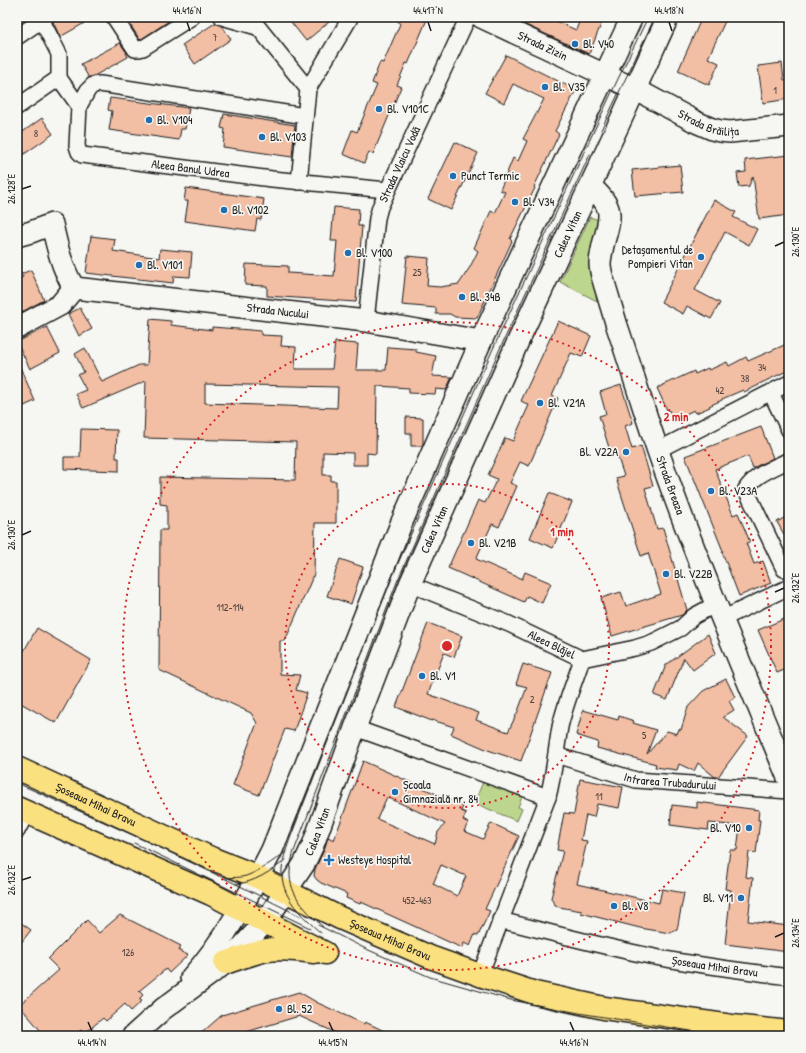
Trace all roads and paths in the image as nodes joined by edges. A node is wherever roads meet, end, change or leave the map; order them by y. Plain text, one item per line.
1 (192, 17) edge
2 (222, 17) edge
3 (350, 17) edge
4 (468, 17) edge
5 (481, 17) edge
6 (632, 17) edge
7 (668, 17) edge
8 (42, 18) edge
9 (117, 18) edge
10 (254, 22) edge
11 (17, 37) edge
12 (605, 75) junction
13 (59, 78) junction
14 (308, 89) junction
15 (635, 89) junction
16 (79, 106) junction
17 (17, 107) edge
18 (305, 116) junction
19 (789, 126) edge
20 (299, 182) junction
21 (590, 186) junction
22 (387, 190) junction
23 (17, 236) edge
24 (74, 288) junction
25 (366, 321) junction
26 (17, 328) edge
27 (481, 341) junction
28 (789, 383) edge
29 (771, 393) junction
30 (789, 430) edge
31 (658, 450) junction
32 (789, 460) edge
33 (787, 568) edge
34 (410, 584) junction
35 (788, 591) edge
36 (719, 611) junction
37 (582, 659) junction
38 (355, 728) junction
39 (556, 755) junction
40 (17, 768) edge
41 (789, 780) edge
42 (789, 791) edge
43 (548, 797) junction
44 (22, 810) edge
45 (17, 831) edge
46 (258, 878) junction
47 (286, 891) junction
48 (240, 909) junction
49 (500, 920) junction
50 (264, 922) junction
51 (225, 963) junction
52 (480, 975) junction
53 (789, 977) edge
54 (163, 1009) junction
55 (789, 1032) edge
56 (133, 1036) edge

1 - 9 street
2 - 10 street
3 - 14 street
4 - 22 street, Strada Vlaicu Vodă
5 - 12 main road, Strada Zizin
6 - 12 main road, Calea Vitan
7 - 15 main road, Calea Vitan
8 - 11 street
8 - 13 street
10 - 14 street
12 - 15 main road, Strada Zizin
12 - 27 main road, Calea Vitan
13 - 16 street
13 - 17 street
14 - 18 street
15 - 19 main road, Strada Brăilița
15 - 21 main road, Calea Vitan
16 - 18 street
16 - 20 street, Aleea Banul Udrea
18 - 20 street
20 - 22 street, Aleea Banul Udrea
21 - 31 main road, Strada Breaza
21 - 34 main road, Calea Vitan
22 - 25 street, Strada Vlaicu Vodă
23 - 24 main road
24 - 25 main road, Strada Nucului
24 - 26 main road
25 - 27 main road, Strada Nucului
27 - 46 main road, Calea Vitan
28 - 29 street
29 - 30 street
29 - 31 street
31 - 36 main road, Strada Breaza
32 - 33 street
33 - 35 street
34 - 37 street, Aleea Blăjel
34 - 38 main road, Calea Vitan
35 - 36 street
36 - 37 street
36 - 41 main road, Strada Breaza
37 - 39 street, Aleea Blăjel
38 - 43 street
38 - 47 main road, Calea Vitan
39 - 42 street, Intrarea Trubadurului
39 - 43 street, Aleea Blăjel
40 - 46 main road, Șoseaua Mihai Bravu
43 - 49 street, Aleea Blăjel
44 - 45 street
44 - 48 main road
46 - 47 main road, Șoseaua Mihai Bravu
46 - 48 main road, Calea Vitan
47 - 50 main road, Calea Vitan
47 - 52 main road, Șoseaua Mihai Bravu
48 - 50 main road
48 - 54 main road, Calea Vitan
49 - 52 street, Aleea Blăjel
49 - 53 street, Șoseaua Mihai Bravu
50 - 51 main road, Calea Vitan
50 - 51 main road
51 - 54 main road, Calea Vitan
52 - 55 main road, Șoseaua Mihai Bravu
54 - 56 main road, Calea Vitan

